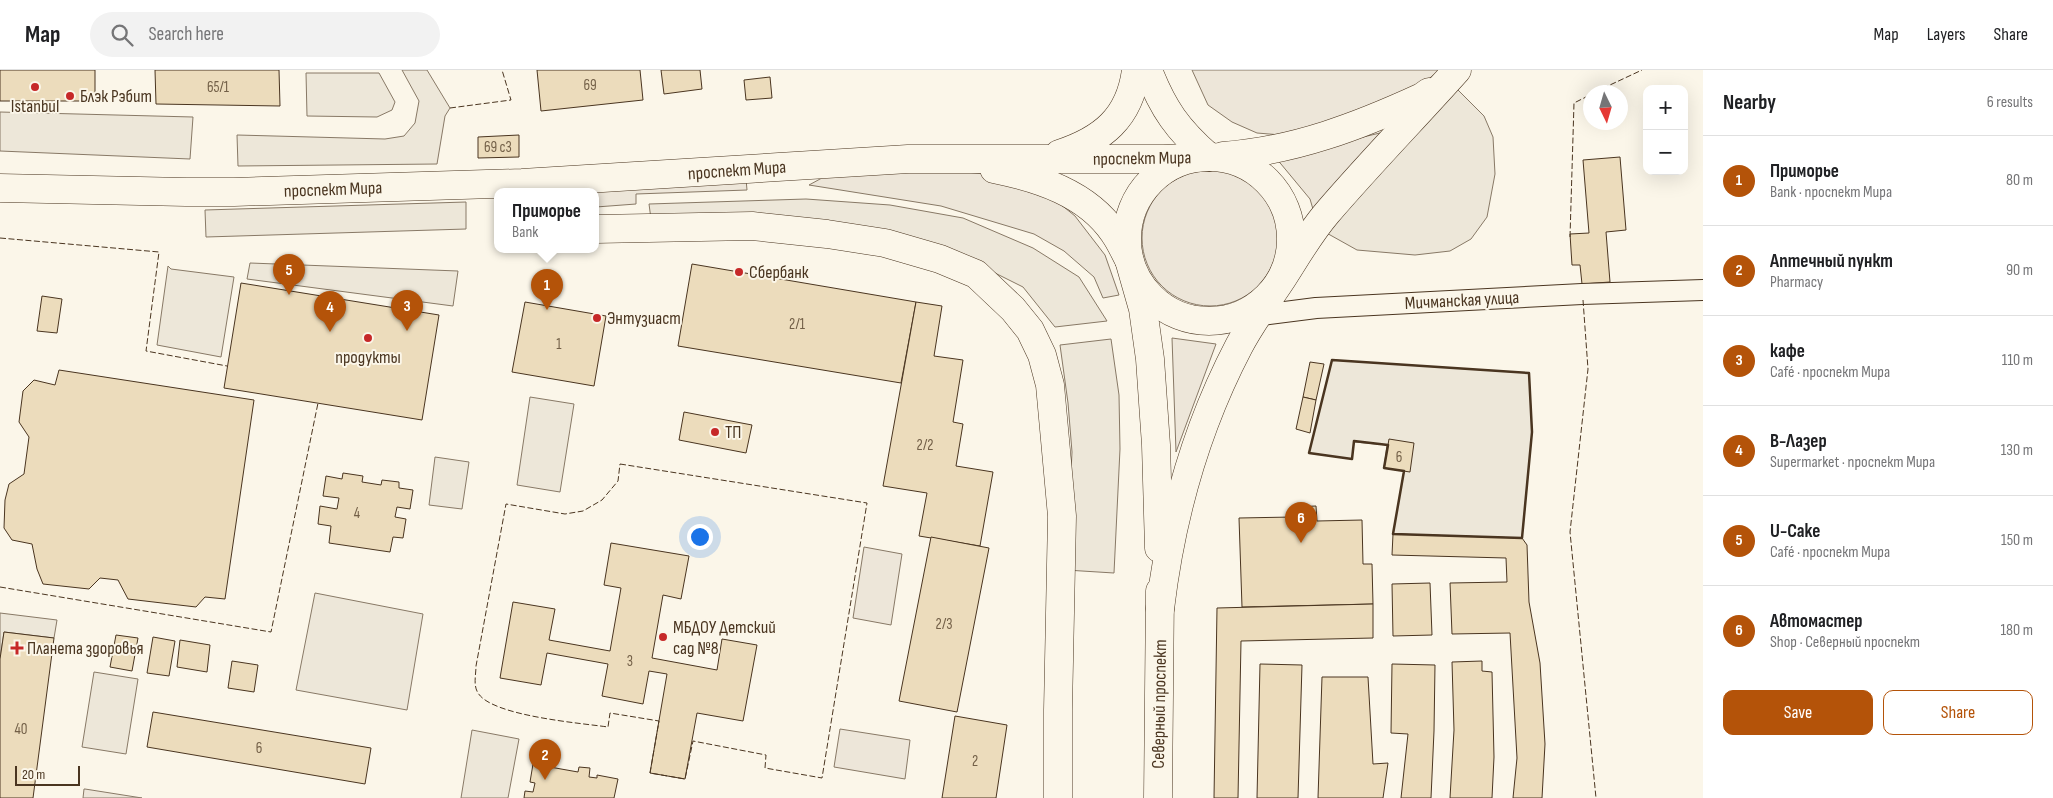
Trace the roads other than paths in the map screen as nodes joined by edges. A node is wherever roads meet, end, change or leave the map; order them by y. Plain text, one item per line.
1 (1136, 70) edge
2 (1148, 70) edge
3 (1456, 70) edge
4 (1209, 157) junction
5 (908, 159) junction
6 (1046, 159) junction
7 (559, 186) edge
8 (0, 188) edge
9 (599, 230) edge
10 (1129, 260) junction
11 (1280, 282) junction
12 (1703, 290) edge
13 (1258, 316) junction
14 (1223, 320) junction
15 (1160, 609) junction
16 (1058, 798) edge
17 (1158, 798) edge

1 - 6 main road
2 - 4 main road
3 - 4 main road, проспект Мира
3 - 11 main road
4 - 6 main road, проспект Мира
4 - 10 main road
4 - 11 main road
5 - 6 main road, проспект Мира
5 - 7 main road, проспект Мира
5 - 10 main road
7 - 8 main road, проспект Мира
9 - 16 main road
10 - 14 main road
10 - 15 main road
11 - 13 main road
11 - 14 main road
12 - 13 street, Мичманская улица
13 - 14 street, Мичманская улица
13 - 15 main road
15 - 17 main road, Северный проспект

